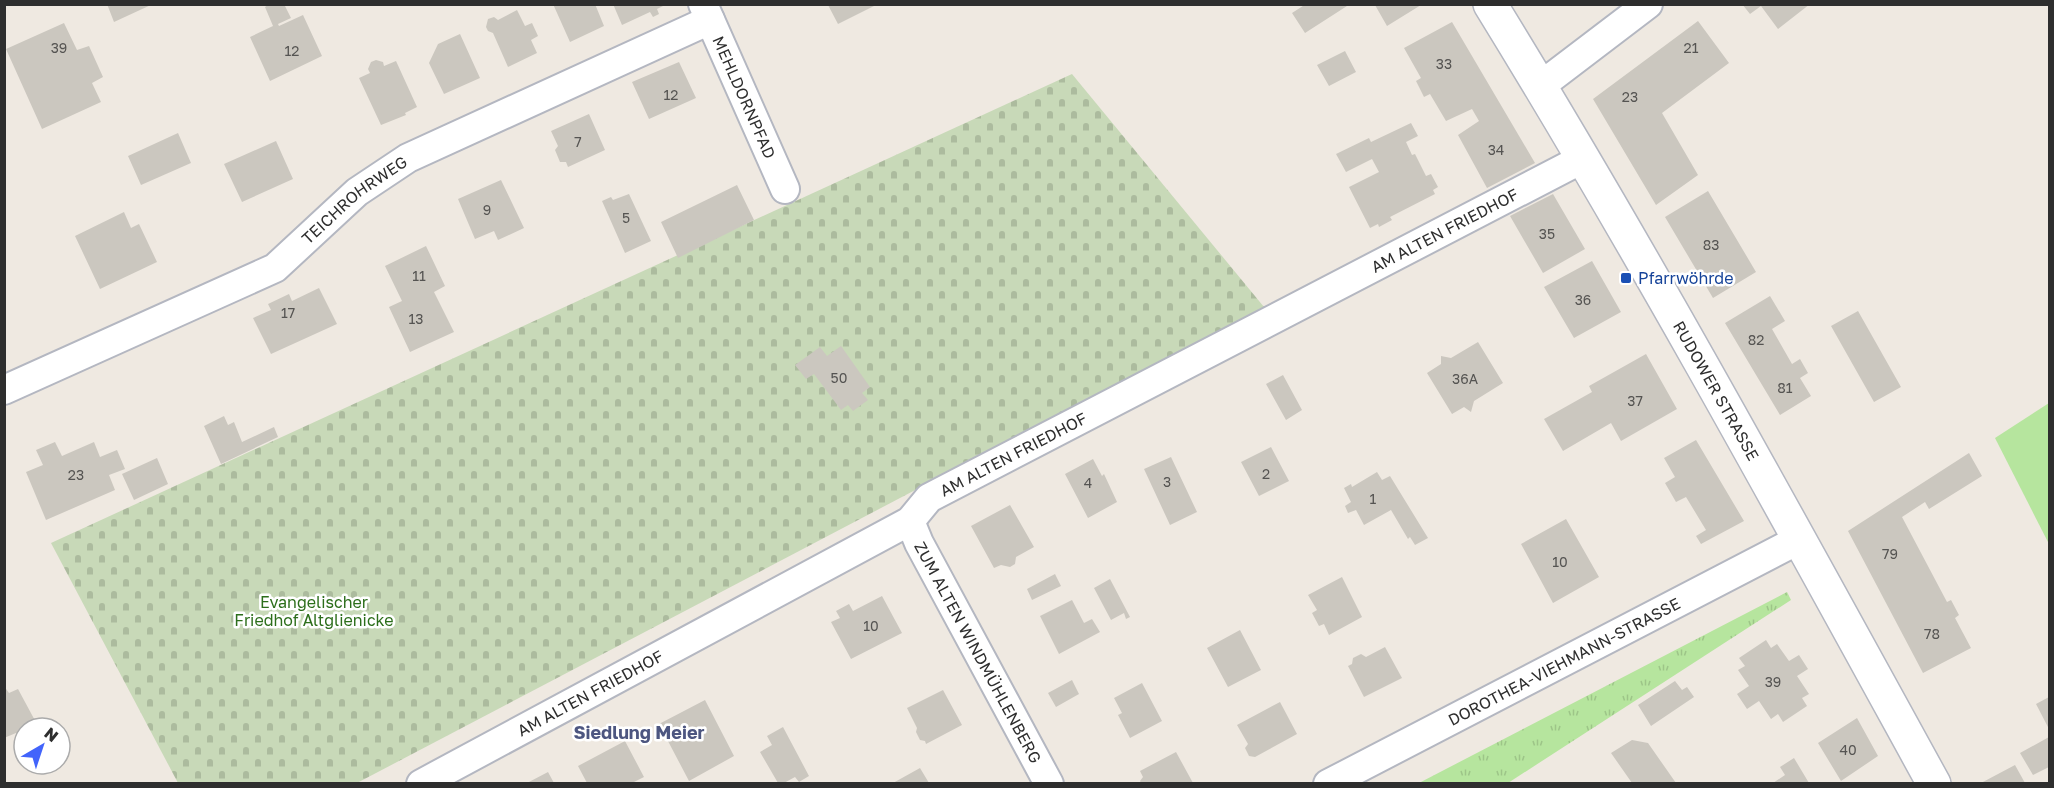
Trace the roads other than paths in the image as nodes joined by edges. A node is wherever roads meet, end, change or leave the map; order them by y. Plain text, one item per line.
1 (1490, 4) edge
2 (1648, 4) edge
3 (707, 12) edge
4 (1539, 87) junction
5 (1582, 159) junction
6 (785, 189) dead end
7 (4, 390) edge
8 (910, 521) junction
9 (1800, 539) junction
10 (421, 783) edge
11 (1049, 783) edge
12 (1328, 783) edge
13 (1934, 783) edge

1 - 4 street, RUDOWER STRASSE
2 - 4 street
3 - 6 street, MEHLDORNPFAD
3 - 7 street, TEICHROHRWEG
4 - 5 street, RUDOWER STRASSE
5 - 8 street, AM ALTEN FRIEDHOF
5 - 9 street, RUDOWER STRASSE
8 - 10 street, AM ALTEN FRIEDHOF
8 - 11 street, ZUM ALTEN WINDMÜHLENBERG
9 - 12 street, DOROTHEA-VIEHMANN-STRASSE
9 - 13 street, RUDOWER STRASSE

